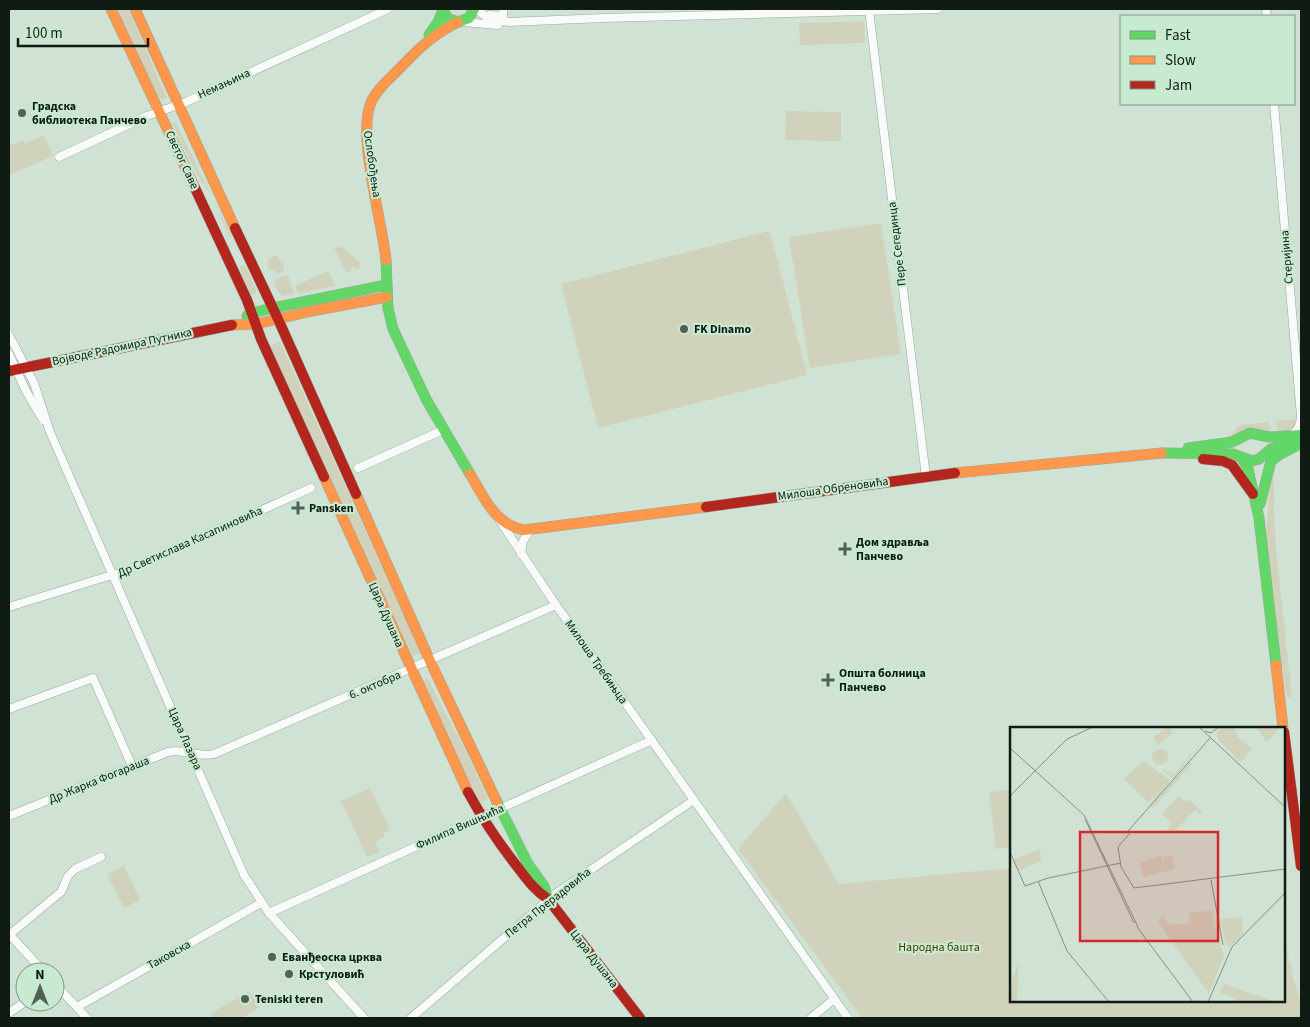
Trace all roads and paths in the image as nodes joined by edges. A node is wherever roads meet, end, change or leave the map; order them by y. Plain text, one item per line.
1 (111, 9) edge
2 (135, 9) edge
3 (388, 9) edge
4 (475, 9) edge
5 (481, 9) edge
6 (686, 9) edge
7 (938, 9) edge
8 (443, 10) edge
9 (869, 10) junction
10 (742, 11) edge
11 (371, 12) edge
12 (506, 15) edge
13 (673, 16) junction
14 (460, 22) junction
15 (425, 41) junction
16 (179, 104) junction
17 (1274, 105) edge
18 (158, 111) junction
19 (59, 157) dead end
20 (386, 285) junction
21 (387, 297) junction
22 (273, 308) junction
23 (252, 313) junction
24 (278, 319) junction
25 (236, 324) junction
26 (256, 324) junction
27 (9, 335) edge
28 (9, 354) edge
29 (27, 367) junction
30 (12, 370) edge
31 (443, 430) junction
32 (50, 432) junction
33 (1258, 435) junction
34 (1301, 435) edge
35 (1290, 436) junction
36 (1241, 438) junction
37 (1301, 441) edge
38 (1172, 452) junction
39 (1188, 453) junction
40 (1263, 455) junction
41 (1242, 457) junction
42 (358, 468) dead end
43 (926, 476) junction
44 (311, 488) dead end
45 (1253, 494) junction
46 (1260, 504) junction
47 (498, 517) junction
48 (1259, 518) junction
49 (530, 530) junction
50 (521, 554) junction
51 (113, 576) junction
52 (556, 605) junction
53 (9, 607) edge
54 (430, 661) junction
55 (411, 670) junction
56 (9, 709) edge
57 (1283, 727) edge
58 (652, 740) junction
59 (1285, 740) edge
60 (191, 753) junction
61 (132, 766) junction
62 (694, 800) junction
63 (500, 809) junction
64 (9, 816) edge
65 (481, 817) junction
66 (102, 857) dead end
67 (1301, 866) edge
68 (548, 900) junction
69 (261, 903) junction
70 (269, 914) junction
71 (9, 934) edge
72 (35, 962) edge
73 (65, 994) edge
74 (834, 999) junction
75 (77, 1007) junction
76 (87, 1018) edge
77 (364, 1018) edge
78 (410, 1018) edge
79 (640, 1018) edge
80 (810, 1018) edge
81 (848, 1018) edge

1 - 18 street, Светог Саве
2 - 16 street, Светог Саве
3 - 11 street, Немањина
4 - 12 street
4 - 14 street, Ослобођења
5 - 12 street
6 - 13 street
7 - 9 street
8 - 14 street
8 - 15 street
9 - 10 street
9 - 43 street, Пере Сегединца
10 - 13 street
11 - 16 street, Немањина
12 - 13 street
12 - 14 street
14 - 15 street, Ослобођења
15 - 20 street, Ослобођења
16 - 18 street, Немањина
16 - 22 street, Светог Саве
17 - 35 street, Стеријина
18 - 19 street, Немањина
18 - 23 street, Светог Саве
20 - 21 street, Милоша Требињца
20 - 22 street, Војводе Радомира Путника
21 - 24 street, Војводе Радомира Путника
21 - 31 street, Милоша Требињца
22 - 23 street, Војводе Радомира Путника
22 - 24 street, Цара Душана
23 - 25 street, Војводе Радомира Путника
23 - 26 street, Цара Душана
24 - 26 street, Војводе Радомира Путника
24 - 54 street, Цара Душана
25 - 26 street, Војводе Радомира Путника
25 - 29 street, Војводе Радомира Путника
26 - 55 street, Цара Душана
27 - 29 street, Цара Лазара
28 - 30 street, Цара Лазара
29 - 30 street, Војводе Радомира Путника
29 - 32 street, Цара Лазара
30 - 32 street, Цара Лазара
31 - 42 street
31 - 47 street, Милоша Требињца
32 - 51 street, Цара Лазара
33 - 35 street
33 - 36 street
33 - 40 street
34 - 35 street
36 - 38 street
36 - 41 street
37 - 40 street
37 - 46 street
38 - 39 street
38 - 43 street, Милоша Обреновића
39 - 41 street
39 - 45 street
40 - 41 street
40 - 46 street
41 - 45 street
43 - 49 street, Милоша Обреновића
44 - 51 street, Др Светислава Касапиновића
45 - 48 street
46 - 48 street
47 - 49 street, Милоша Обреновића
47 - 50 street, Милоша Требињца
48 - 57 street
49 - 50 street
50 - 52 street, Милоша Требињца
51 - 53 street, Др Светислава Касапиновића
51 - 60 street, Цара Лазара
52 - 54 street, 6. октобра
52 - 58 street, Милоша Требињца
54 - 55 street, 6. октобра
54 - 63 street, Цара Душана
55 - 60 street, 6. октобра
55 - 65 street, Цара Душана
56 - 61 street
58 - 62 street, Милоша Требињца
58 - 63 street, Филипа Вишњића
59 - 67 street
60 - 61 street, Др Жарка Фогараша
60 - 69 street, Цара Лазара
61 - 64 street, Др Жарка Фогараша
62 - 68 street, Петра Прерадовића
62 - 74 street, Милоша Требињца
63 - 65 street, Филипа Вишњића
63 - 68 street, Цара Душана
65 - 68 street, Цара Душана
65 - 70 street, Филипа Вишњића
66 - 71 street
68 - 78 street, Петра Прерадовића
68 - 79 street, Цара Душана
69 - 70 street, Цара Лазара
69 - 75 street, Таковска
70 - 77 street, Цара Лазара
71 - 72 street
73 - 75 street
74 - 80 street
74 - 81 street, Милоша Требињца
75 - 76 street

